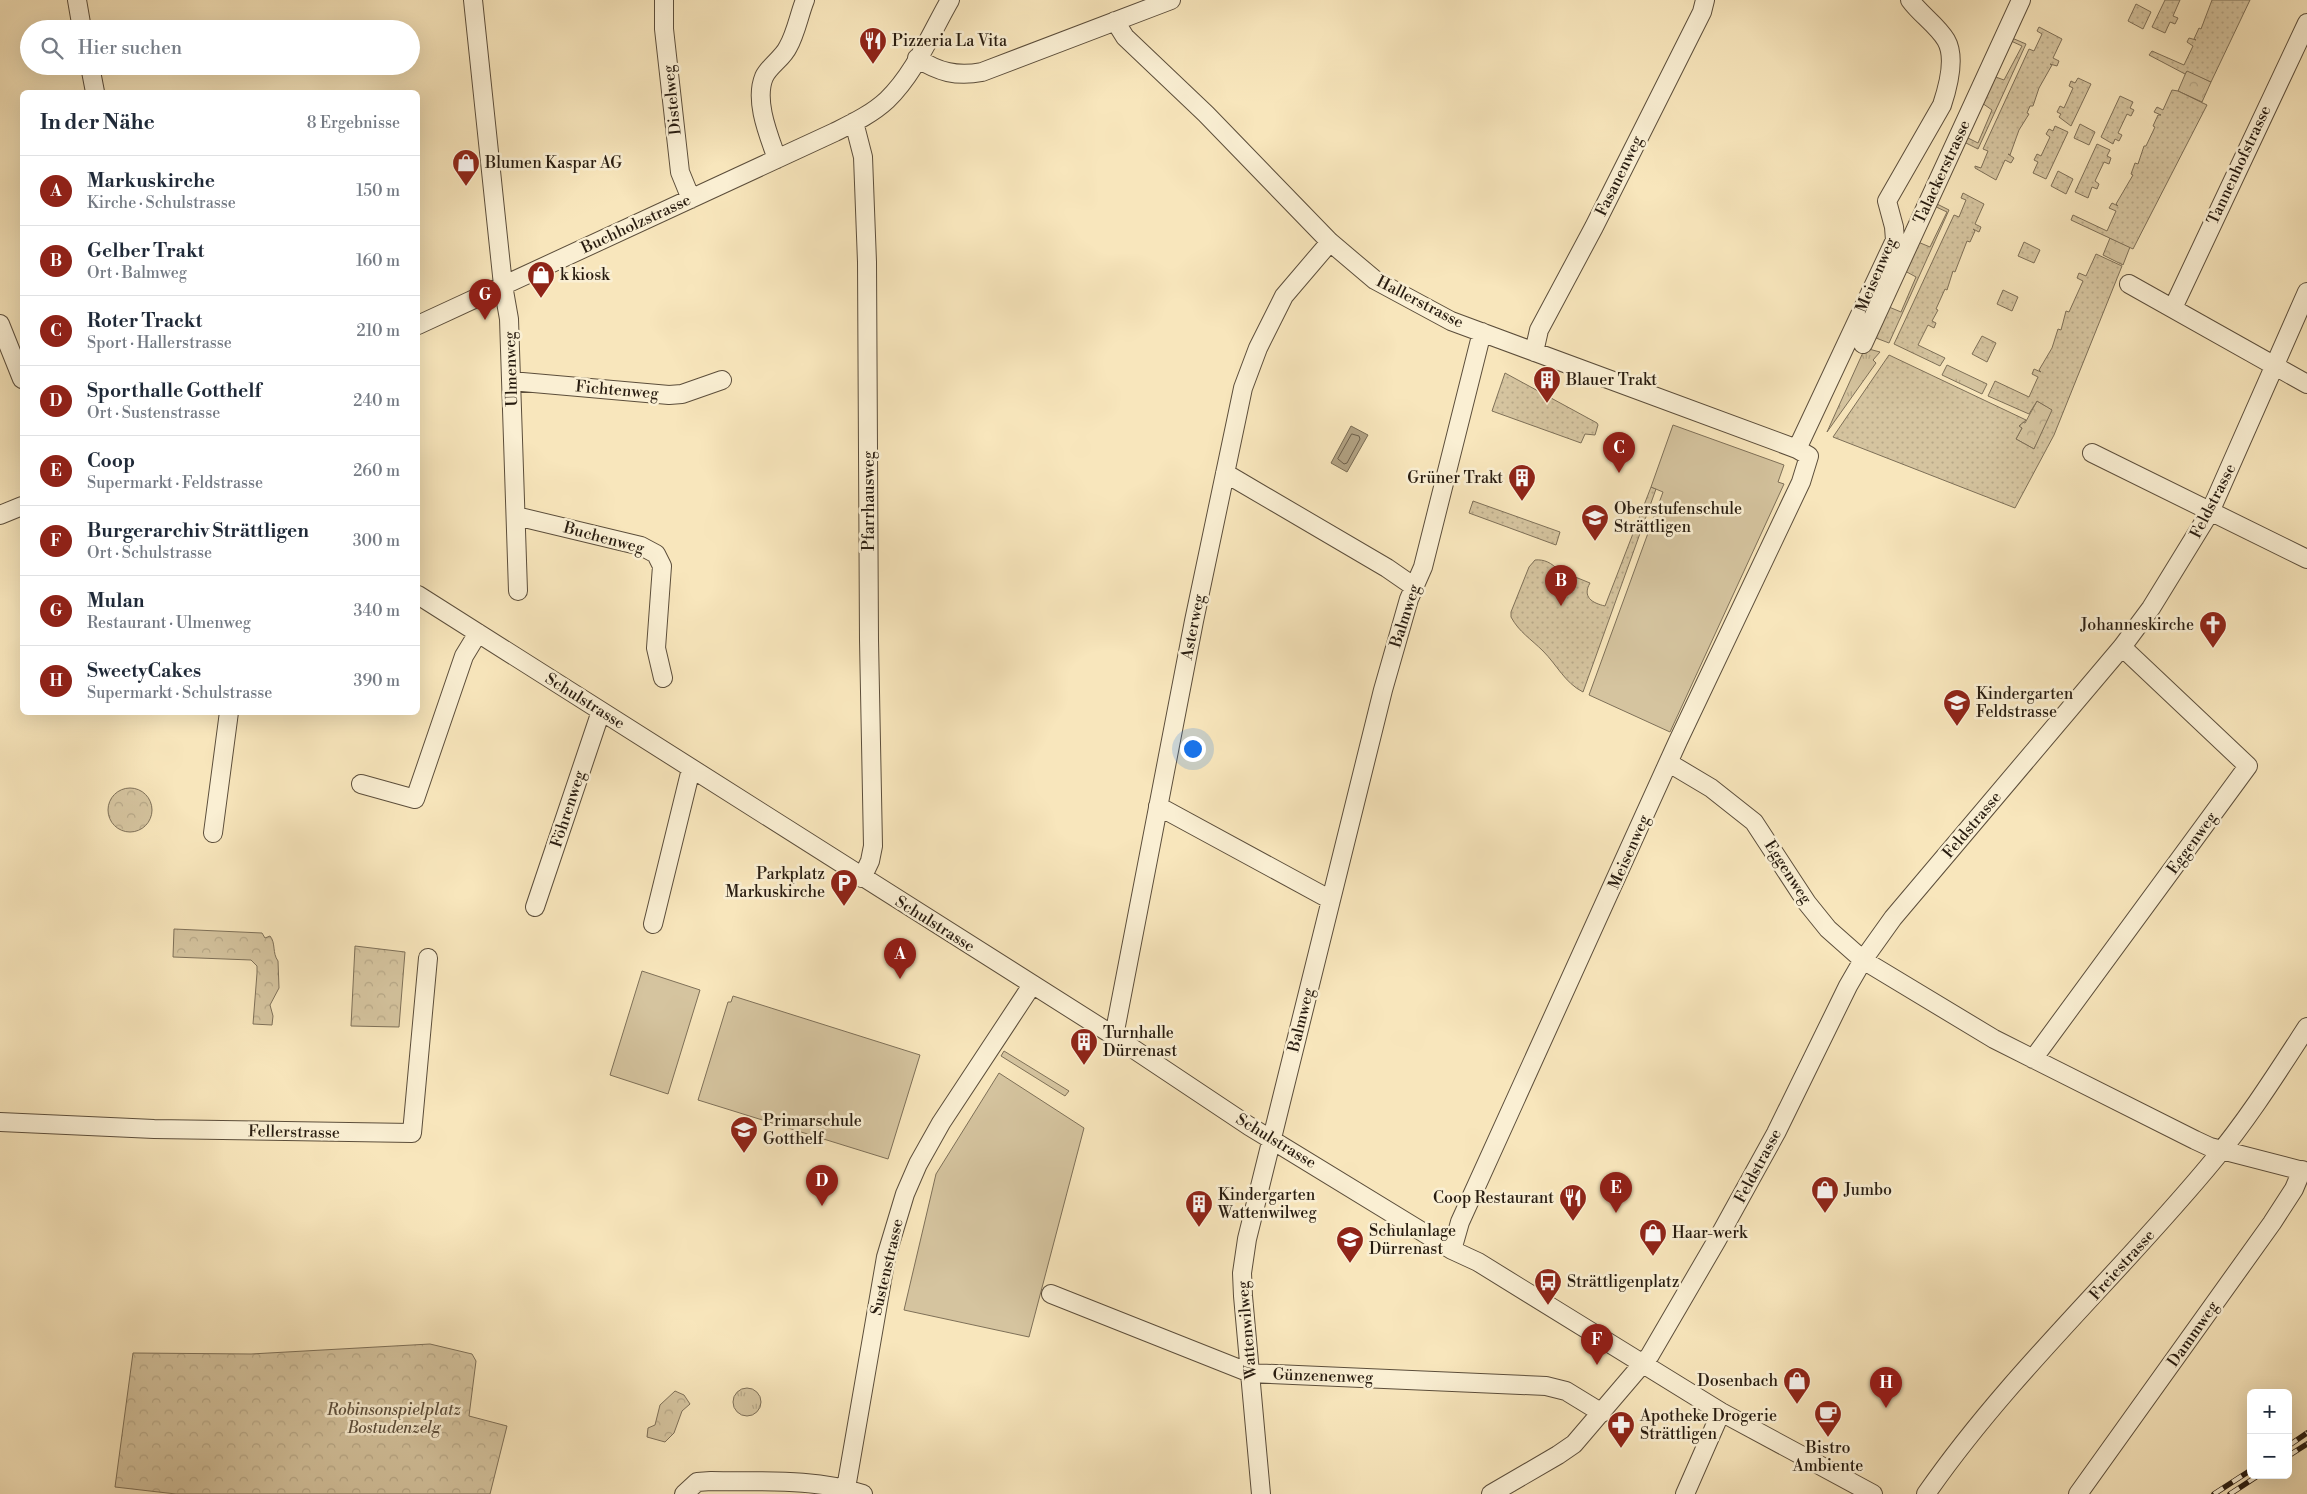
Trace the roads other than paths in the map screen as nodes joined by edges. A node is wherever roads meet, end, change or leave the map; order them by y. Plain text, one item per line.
1 (77, 0) edge
2 (473, 0) edge
3 (664, 0) edge
4 (805, 0) edge
5 (950, 0) edge
6 (1171, 0) edge
7 (1705, 0) edge
8 (1910, 0) edge
9 (2021, 0) edge
10 (80, 20) edge
11 (1115, 21) junction
12 (2307, 23) edge
13 (917, 58) junction
14 (92, 75) edge
15 (95, 90) edge
16 (854, 122) junction
17 (777, 159) junction
18 (691, 199) junction
19 (1330, 242) junction
20 (2129, 284) dead end
21 (503, 285) junction
22 (2307, 292) edge
23 (2173, 308) junction
24 (0, 324) edge
25 (420, 324) edge
26 (1482, 332) junction
27 (1863, 344) dead end
28 (1534, 352) junction
29 (2274, 364) junction
30 (20, 374) edge
31 (722, 380) dead end
32 (511, 381) junction
33 (2307, 384) edge
34 (1803, 452) junction
35 (2092, 453) dead end
36 (1225, 473) junction
37 (20, 507) edge
38 (2210, 512) junction
39 (0, 515) edge
40 (516, 516) junction
41 (2307, 559) edge
42 (1414, 586) junction
43 (518, 591) dead end
44 (420, 597) edge
45 (476, 639) junction
46 (2122, 647) junction
47 (663, 678) dead end
48 (600, 711) junction
49 (229, 715) edge
50 (1669, 763) junction
51 (691, 769) junction
52 (361, 784) dead end
53 (1158, 806) junction
54 (422, 811) dead end
55 (213, 833) dead end
56 (862, 878) junction
57 (1331, 900) junction
58 (535, 907) dead end
59 (653, 924) dead end
60 (428, 958) dead end
61 (1863, 960) junction
62 (1032, 985) junction
63 (2307, 1027) edge
64 (1114, 1036) junction
65 (2033, 1059) junction
66 (0, 1122) edge
67 (1273, 1140) junction
68 (2222, 1150) junction
69 (2304, 1171) edge
70 (1452, 1250) junction
71 (1051, 1294) dead end
72 (1643, 1365) junction
73 (1250, 1373) junction
74 (1721, 1412) junction
75 (1602, 1413) junction
76 (845, 1491) edge
77 (684, 1494) edge
78 (863, 1494) edge
79 (1262, 1494) edge
80 (1491, 1494) edge
81 (1685, 1494) edge
82 (1873, 1494) edge
83 (1926, 1494) edge
84 (2078, 1494) edge

1 - 10 street
2 - 21 street, Ulmenweg
3 - 18 street, Distelweg
4 - 17 street
5 - 13 street, Buchholzstrasse
6 - 11 street
7 - 28 street, Fasanenweg
8 - 34 street, Meisenweg
9 - 27 street, Talackerstrasse
11 - 13 street
11 - 19 street, Hallerstrasse
12 - 23 street, Tannenhofstrasse
13 - 16 street, Buchholzstrasse
14 - 15 street
16 - 17 street, Buchholzstrasse
16 - 56 street, Pfarrhausweg
17 - 18 street, Buchholzstrasse
18 - 21 street, Buchholzstrasse
19 - 26 street, Hallerstrasse
19 - 36 street, Asterweg
20 - 23 street
21 - 25 street, Buchholzstrasse
21 - 32 street, Ulmenweg
22 - 29 street, Feldstrasse
23 - 29 street
24 - 30 street
26 - 28 street, Hallerstrasse
26 - 42 street, Balmweg
28 - 34 street, Hallerstrasse
29 - 33 street
29 - 38 street, Feldstrasse
31 - 32 street, Fichtenweg
32 - 40 street, Ulmenweg
34 - 50 street, Meisenweg
35 - 38 street
36 - 42 street
36 - 53 street, Asterweg
37 - 39 street
38 - 41 street
38 - 46 street, Feldstrasse
40 - 43 street, Ulmenweg
40 - 47 street, Buchenweg
42 - 57 street, Balmweg
44 - 45 street, Schulstrasse
45 - 48 street, Schulstrasse
45 - 52 street
45 - 54 street
46 - 61 street, Feldstrasse
46 - 65 street, Eggenweg
48 - 51 street, Schulstrasse
48 - 58 street, Föhrenweg
49 - 55 street
50 - 61 street, Eggenweg
50 - 70 street, Meisenweg
51 - 56 street, Schulstrasse
51 - 59 street
53 - 57 street
53 - 64 street, Asterweg
56 - 62 street, Schulstrasse
57 - 67 street, Balmweg
60 - 66 street, Fellerstrasse
61 - 65 street, Eggenweg
61 - 72 street, Feldstrasse
62 - 64 street, Schulstrasse
62 - 76 street, Sustenstrasse
63 - 68 street, Freiestrasse
64 - 67 street, Schulstrasse
65 - 68 street, Eggenweg
67 - 70 street, Schulstrasse
67 - 73 street, Wattenwilweg
68 - 69 street, Dammweg
68 - 83 street, Freiestrasse
69 - 84 street, Dammweg
70 - 72 street, Schulstrasse
71 - 73 street, Günzenenweg
72 - 74 street, Schulstrasse
72 - 75 street, Feldstrasse
73 - 75 street, Günzenenweg
73 - 79 street, Wattenwilweg
74 - 81 street
74 - 82 street, Schulstrasse
75 - 80 street, Feldstrasse
76 - 77 street
76 - 78 street

